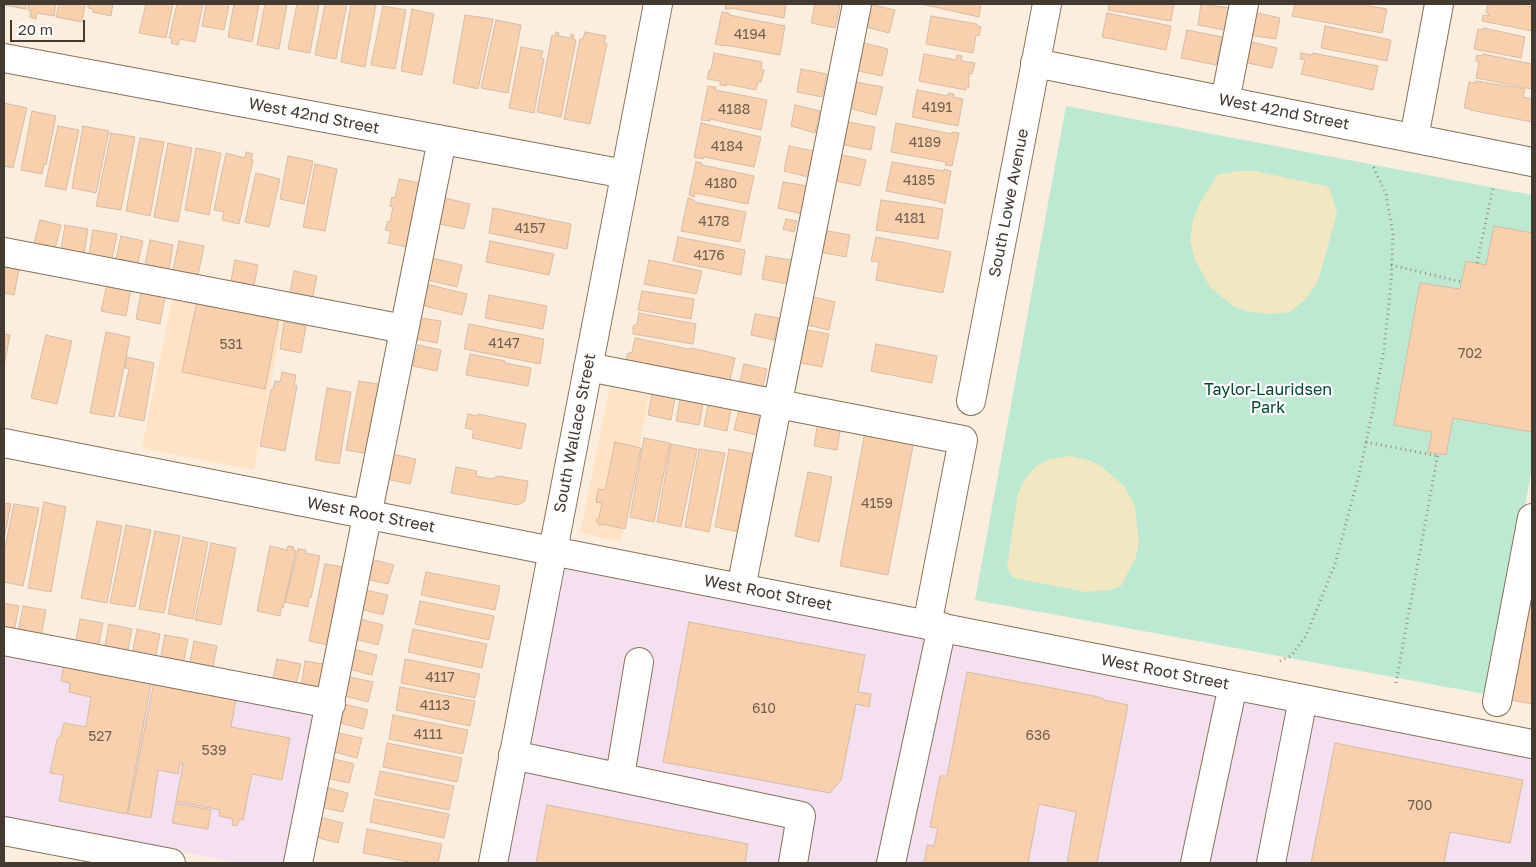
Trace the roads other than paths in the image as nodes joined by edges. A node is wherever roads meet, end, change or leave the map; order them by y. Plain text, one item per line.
1 (658, 4) edge
2 (857, 4) edge
3 (1047, 4) edge
4 (1244, 4) edge
5 (1439, 4) edge
6 (4, 58) edge
7 (1035, 64) junction
8 (1226, 101) junction
9 (1414, 138) junction
10 (442, 140) junction
11 (1532, 162) edge
12 (625, 174) junction
13 (4, 252) edge
14 (404, 329) junction
15 (588, 367) junction
16 (971, 401) dead end
17 (778, 405) junction
18 (4, 443) edge
19 (367, 514) junction
20 (1532, 518) edge
21 (552, 550) junction
22 (741, 588) junction
23 (935, 626) junction
24 (4, 641) edge
25 (639, 662) dead end
26 (1233, 685) junction
27 (1303, 699) junction
28 (1497, 702) dead end
29 (331, 704) junction
30 (1532, 744) edge
31 (513, 755) junction
32 (620, 776) junction
33 (4, 831) edge
34 (171, 863) edge
35 (298, 863) edge
36 (493, 863) edge
37 (793, 863) edge
38 (890, 863) edge
39 (1196, 863) edge
40 (1271, 863) edge

1 - 12 street, South Wallace Street
2 - 17 street
3 - 7 street, South Lowe Avenue
4 - 8 street
5 - 9 street
6 - 10 street, West 42nd Street
7 - 8 street, West 42nd Street
7 - 16 street, South Lowe Avenue
8 - 9 street, West 42nd Street
9 - 11 street, West 42nd Street
10 - 12 street, West 42nd Street
10 - 14 street
12 - 15 street, South Wallace Street
13 - 14 street
14 - 19 street
15 - 17 street
15 - 21 street, South Wallace Street
17 - 22 street
17 - 23 street
18 - 19 street, West Root Street
19 - 21 street, West Root Street
19 - 29 street
20 - 28 street
21 - 22 street, West Root Street
21 - 31 street, South Wallace Street
22 - 23 street, West Root Street
23 - 26 street, West Root Street
23 - 38 street
24 - 29 street
25 - 32 street
26 - 27 street, West Root Street
26 - 39 street
27 - 30 street, West Root Street
27 - 40 street
29 - 35 street
31 - 32 street
31 - 36 street, South Wallace Street
32 - 37 street
33 - 34 street

